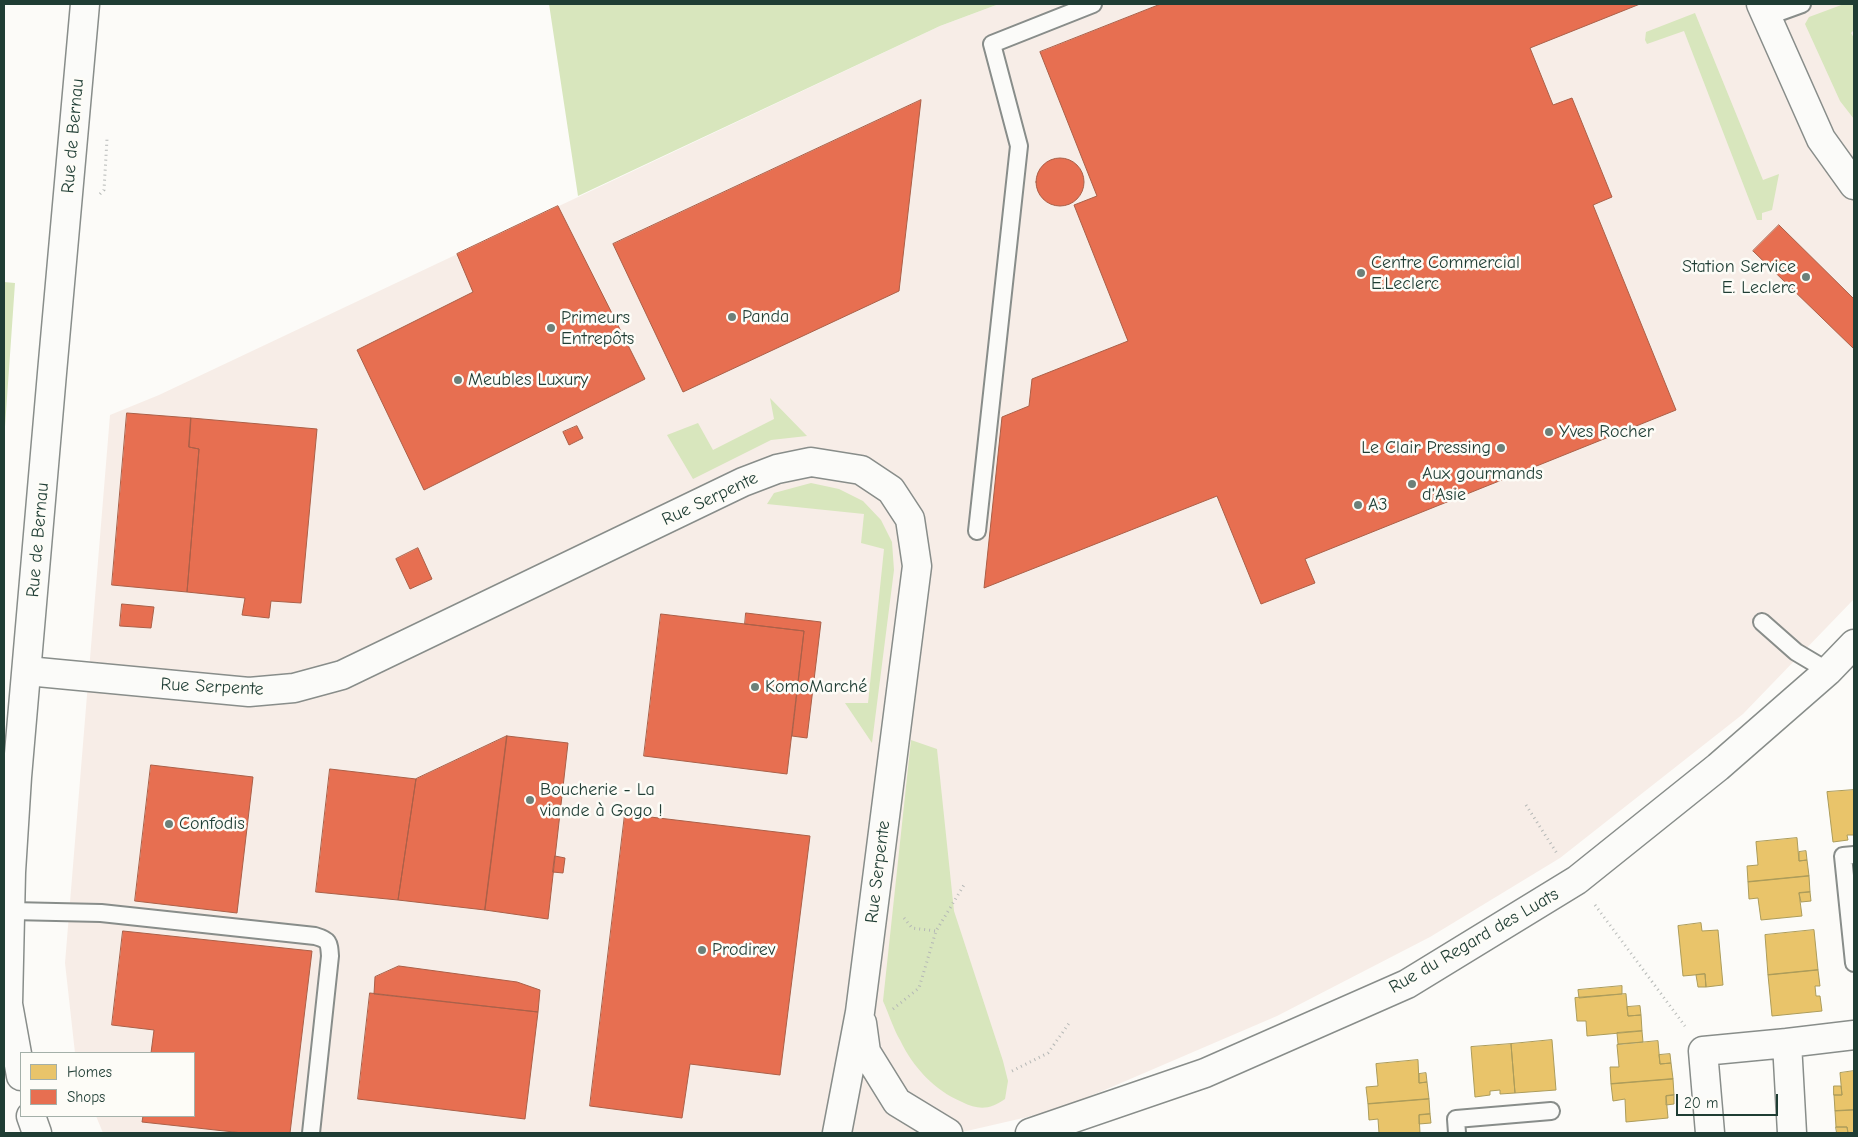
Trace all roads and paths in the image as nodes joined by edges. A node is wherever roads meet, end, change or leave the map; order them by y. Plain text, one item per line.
1 (85, 4) edge
2 (1093, 4) edge
3 (1802, 4) edge
4 (1764, 10) edge
5 (1854, 185) edge
6 (977, 531) dead end
7 (1762, 622) dead end
8 (1854, 644) edge
9 (1828, 671) junction
10 (27, 672) junction
11 (11, 778) edge
12 (1526, 805) dead end
13 (1854, 854) edge
14 (8, 872) edge
15 (1577, 880) junction
16 (964, 885) dead end
17 (11, 911) junction
18 (1854, 964) edge
19 (860, 1012) junction
20 (1070, 1022) dead end
21 (1854, 1036) edge
22 (1787, 1043) junction
23 (1703, 1051) junction
24 (20, 1070) edge
25 (1012, 1071) dead end
26 (1551, 1111) dead end
27 (30, 1117) edge
28 (38, 1133) edge
29 (311, 1133) edge
30 (837, 1133) edge
31 (948, 1133) edge
32 (1030, 1133) edge
33 (1457, 1133) edge
34 (1710, 1133) edge
35 (1792, 1133) edge

1 - 10 street, Rue de Bernau
2 - 6 lane
3 - 4 lane
4 - 5 street
7 - 9 lane
8 - 9 street, Rue du Regard des Luats
9 - 15 street, Rue du Regard des Luats
10 - 11 street, Rue de Bernau
10 - 19 street, Rue Serpente
11 - 14 street, Rue de Bernau
12 - 15 path
13 - 18 lane
14 - 17 street, Rue de Bernau
15 - 23 path
15 - 32 street, Rue du Regard des Luats
16 - 19 path
17 - 24 street, Rue de Bernau
17 - 29 lane
19 - 30 street, Rue Serpente
19 - 31 street, Rue Serpente
20 - 25 path
21 - 22 street
22 - 23 street
22 - 35 street
23 - 34 street
26 - 33 lane
27 - 28 street

